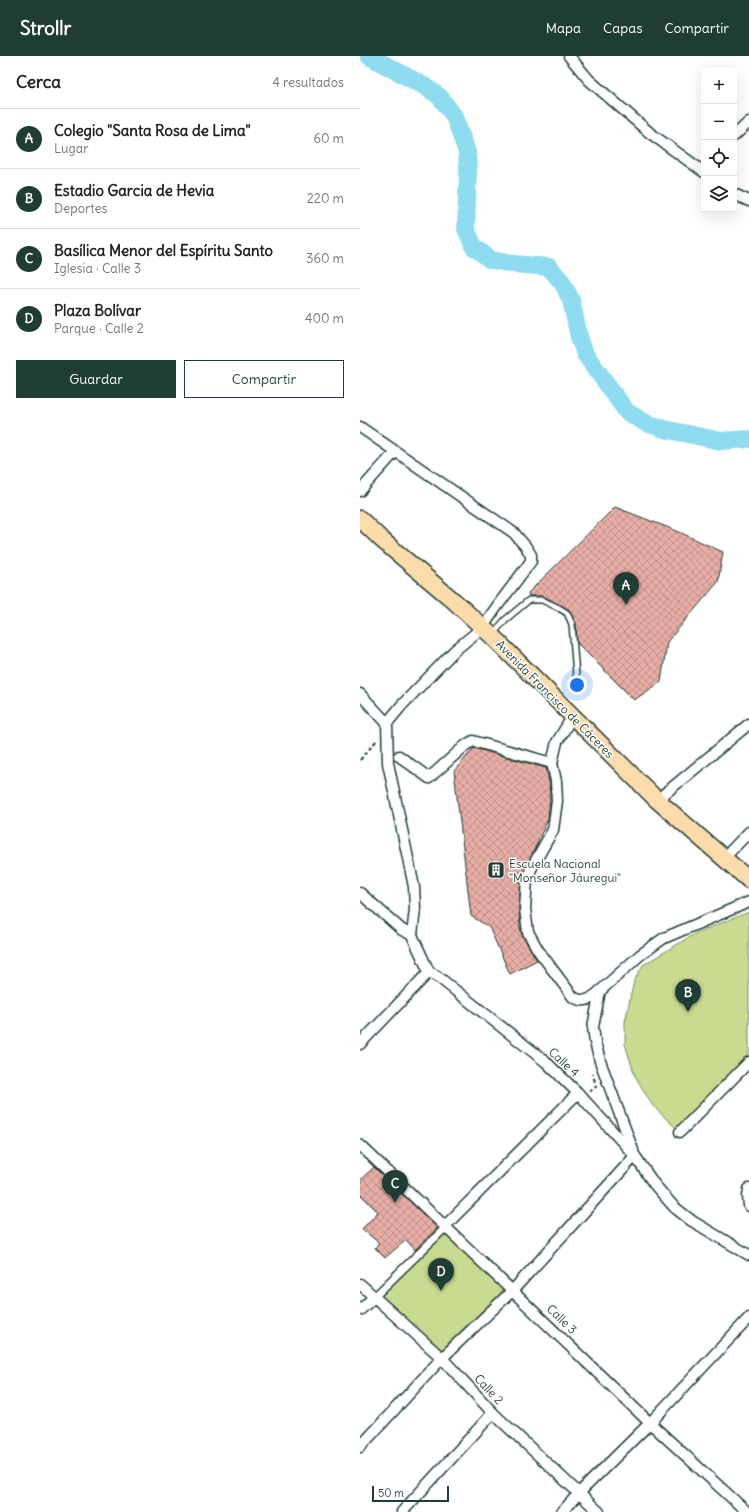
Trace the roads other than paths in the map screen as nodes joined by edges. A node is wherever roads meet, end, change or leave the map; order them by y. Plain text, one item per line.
1 (569, 56) edge
2 (749, 122) edge
3 (737, 133) edge
4 (701, 167) edge
5 (737, 195) edge
6 (749, 201) edge
7 (360, 427) edge
8 (395, 452) junction
9 (360, 491) edge
10 (360, 519) edge
11 (487, 632) junction
12 (577, 688) dead end
13 (360, 694) edge
14 (572, 717) junction
15 (749, 724) edge
16 (387, 726) junction
17 (399, 756) dead end
18 (552, 764) junction
19 (657, 800) junction
20 (749, 832) edge
21 (724, 858) junction
22 (749, 880) edge
23 (360, 893) edge
24 (749, 902) edge
25 (412, 935) junction
26 (429, 972) junction
27 (600, 991) junction
28 (360, 1044) edge
29 (749, 1062) edge
30 (578, 1093) junction
31 (680, 1132) dead end
32 (360, 1145) edge
33 (635, 1156) junction
34 (749, 1189) edge
35 (749, 1206) edge
36 (445, 1226) junction
37 (749, 1255) edge
38 (360, 1284) edge
39 (513, 1290) junction
40 (374, 1297) junction
41 (360, 1310) edge
42 (749, 1318) edge
43 (442, 1358) junction
44 (492, 1413) junction
45 (650, 1423) junction
46 (360, 1447) edge
47 (579, 1493) junction
48 (402, 1512) edge
49 (562, 1512) edge
50 (599, 1512) edge
51 (747, 1512) edge

1 - 4 street
2 - 3 street
5 - 6 street
7 - 8 street
8 - 9 street
8 - 11 street
10 - 11 main road, Avenida Francisco de Cáceres
11 - 12 lane
11 - 14 main road, Avenida Francisco de Cáceres
11 - 16 street
13 - 16 street
14 - 18 street
14 - 19 main road, Avenida Francisco de Cáceres
15 - 19 street
16 - 25 street
17 - 18 street
18 - 27 street
19 - 21 main road, Avenida Francisco de Cáceres
20 - 21 street
21 - 22 main road, Avenida Francisco de Cáceres
23 - 25 street
24 - 27 street
25 - 26 street
26 - 28 street
26 - 30 street, Calle 4
27 - 33 street
29 - 31 street
30 - 33 street, Calle 4
30 - 36 street
32 - 36 street, Calle 3
33 - 37 street, Calle 4
33 - 39 street
34 - 35 street
36 - 39 street, Calle 3
36 - 40 street
38 - 40 street, Calle 2
39 - 43 street
39 - 45 street, Calle 3
40 - 41 street
40 - 43 street, Calle 2
42 - 45 street
43 - 44 street, Calle 2
43 - 46 street
44 - 47 street, Calle 2
44 - 48 street
45 - 47 street
45 - 51 street, Calle 3
47 - 49 street
47 - 50 street, Calle 2

